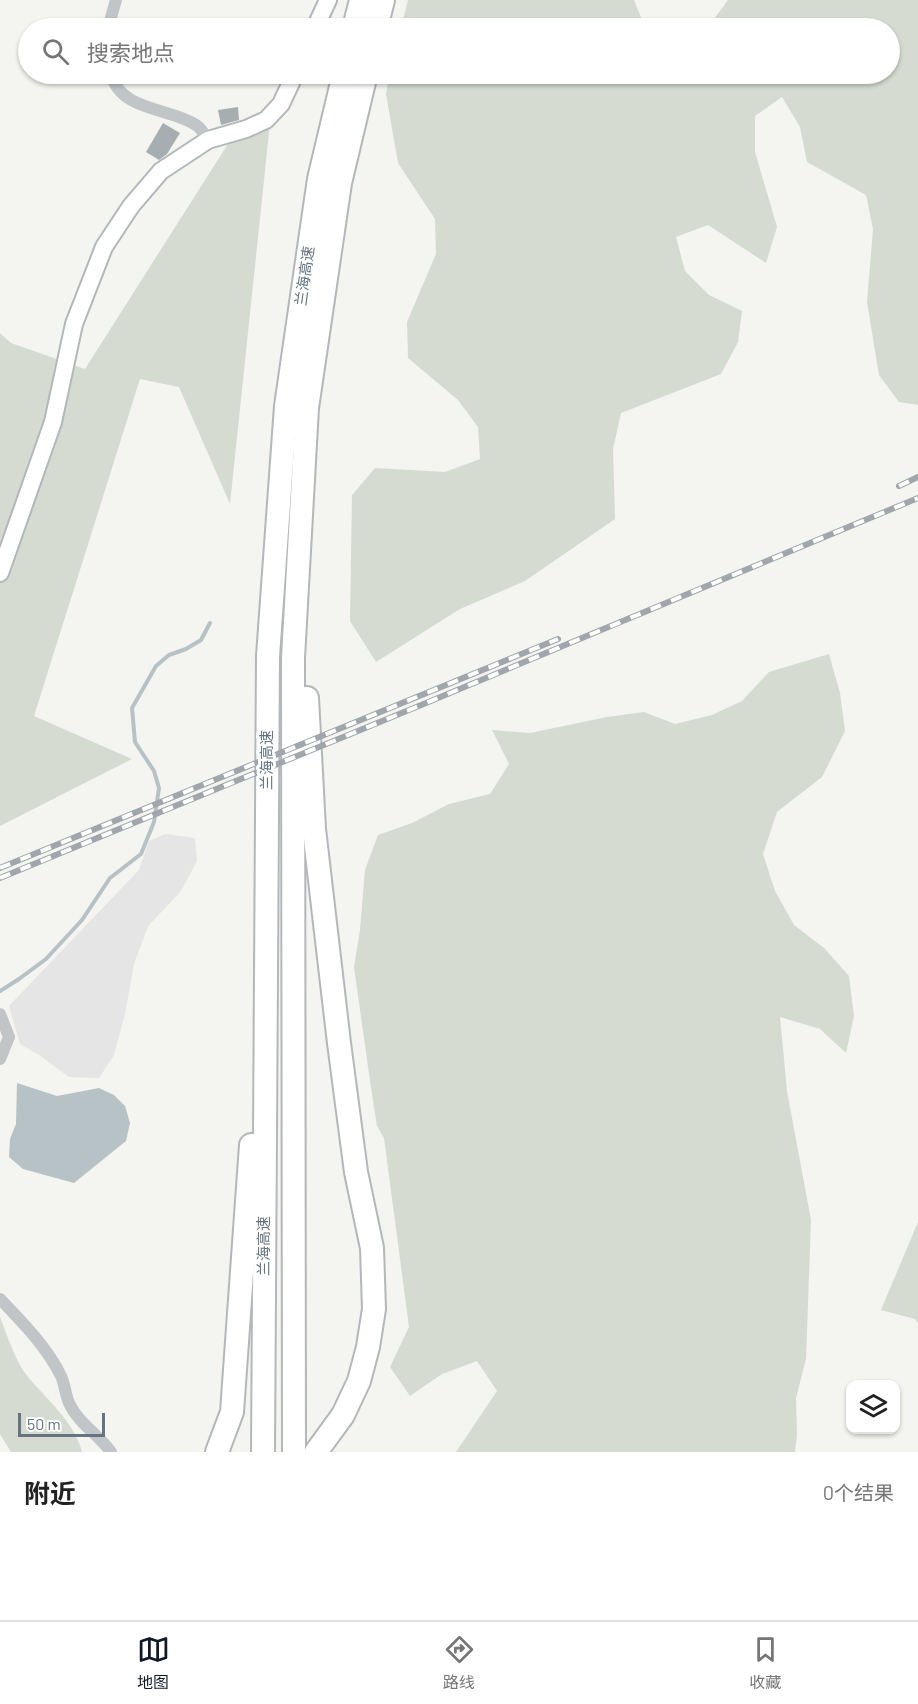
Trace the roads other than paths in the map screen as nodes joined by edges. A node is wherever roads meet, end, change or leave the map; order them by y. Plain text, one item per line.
1 (116, 0) edge
2 (328, 0) edge
3 (361, 0) edge
4 (383, 0) edge
5 (111, 18) edge
6 (320, 18) edge
7 (356, 18) edge
8 (378, 18) edge
9 (114, 84) edge
10 (290, 84) edge
11 (342, 84) edge
12 (364, 84) edge
13 (208, 140) junction
14 (307, 408) junction
15 (0, 573) edge
16 (0, 1014) edge
17 (266, 1040) junction
18 (0, 1059) edge
19 (0, 1299) edge
20 (232, 1412) junction
21 (111, 1452) edge
22 (217, 1452) edge
23 (225, 1452) edge
24 (263, 1452) edge
25 (294, 1452) edge
26 (316, 1452) edge

1 - 5 street
2 - 6 main road
3 - 7 highway
4 - 8 highway
9 - 13 street
10 - 13 main road
11 - 17 highway, 兰海高速
12 - 14 highway, 兰海高速
13 - 15 main road
14 - 25 highway, 兰海高速
14 - 26 highway
16 - 18 street
17 - 20 highway
17 - 24 highway, 兰海高速
19 - 21 street
20 - 22 highway
20 - 23 highway

